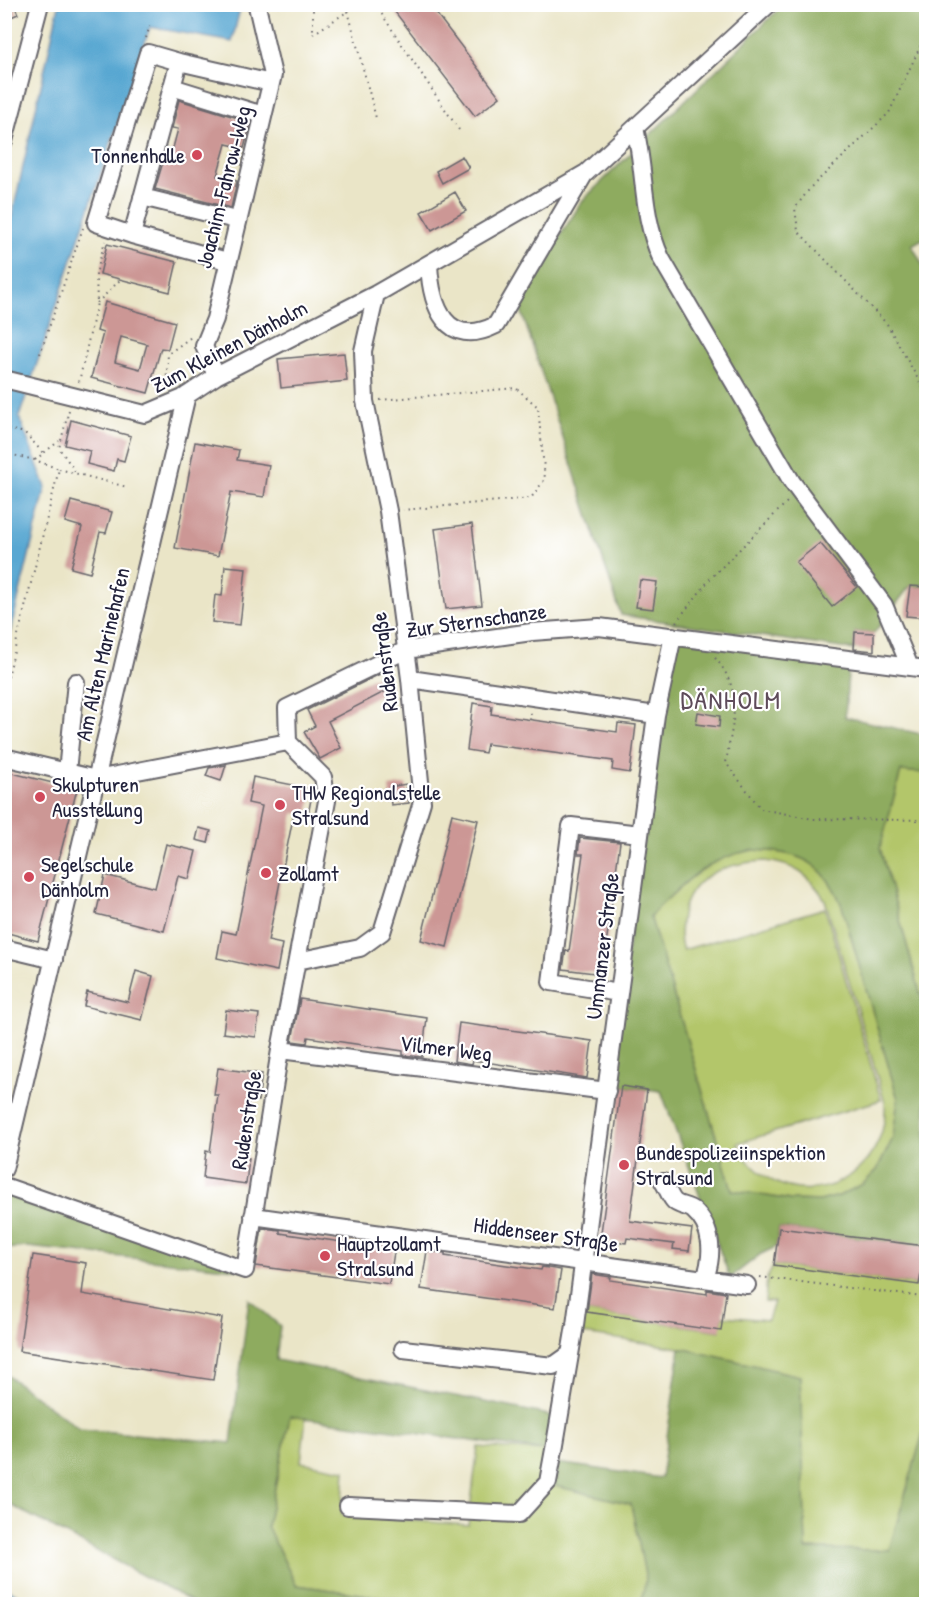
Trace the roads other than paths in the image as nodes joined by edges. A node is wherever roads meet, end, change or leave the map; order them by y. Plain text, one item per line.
1 (40, 4) edge
2 (769, 4) edge
3 (257, 6) edge
4 (179, 62) junction
5 (271, 82) junction
6 (11, 85) edge
7 (172, 87) junction
8 (263, 115) junction
9 (635, 128) junction
10 (4, 141) edge
11 (586, 172) junction
12 (142, 197) junction
13 (236, 220) junction
14 (132, 235) junction
15 (227, 261) junction
16 (429, 264) junction
17 (376, 294) junction
18 (216, 376) junction
19 (4, 378) edge
20 (187, 396) junction
21 (673, 636) junction
22 (406, 650) junction
23 (918, 668) edge
24 (410, 679) junction
25 (76, 682) dead end
26 (656, 715) junction
27 (288, 741) junction
28 (4, 757) edge
29 (67, 772) junction
30 (96, 779) junction
31 (640, 834) junction
32 (4, 948) edge
33 (54, 960) junction
34 (297, 961) junction
35 (619, 993) junction
36 (280, 1050) junction
37 (607, 1091) junction
38 (4, 1169) edge
39 (663, 1182) dead end
40 (4, 1186) edge
41 (253, 1216) junction
42 (583, 1262) junction
43 (705, 1279) junction
44 (747, 1285) road end
45 (403, 1349) dead end
46 (570, 1354) junction
47 (348, 1506) dead end

1 - 6 street
2 - 9 street, Zum Kleinen Dänholm
3 - 5 street, Joachim-Fahrow-Weg
4 - 5 street
4 - 7 street
4 - 14 street
5 - 8 street, Joachim-Fahrow-Weg
6 - 10 street
7 - 8 street
7 - 12 street
8 - 13 street, Joachim-Fahrow-Weg
9 - 11 street, Zum Kleinen Dänholm
9 - 23 street, Zur Sternschanze
11 - 16 street, Zum Kleinen Dänholm
11 - 16 street, Zum Kleinen Dänholm
12 - 13 street
12 - 14 street
13 - 15 street, Joachim-Fahrow-Weg
14 - 15 street
15 - 18 street, Joachim-Fahrow-Weg
16 - 17 street, Zum Kleinen Dänholm
17 - 18 street, Zum Kleinen Dänholm
17 - 22 street, Rudenstraße
18 - 20 street, Zum Kleinen Dänholm
19 - 20 street, Zum Kleinen Dänholm
20 - 30 street, Am Alten Marinehafen
21 - 22 street, Zur Sternschanze
21 - 23 street, Zur Sternschanze
21 - 26 street, Ummanzer Straße
22 - 24 street, Rudenstraße
22 - 27 street, Zur Sternschanze
24 - 26 street
24 - 34 street, Rudenstraße
25 - 29 street
26 - 31 street, Ummanzer Straße
27 - 30 street
27 - 34 street, Rudenstraße
28 - 29 street
29 - 30 street
30 - 33 street, Am Alten Marinehafen
31 - 35 street, Ummanzer Straße
31 - 35 street
32 - 33 street
33 - 38 street, Am Alten Marinehafen
34 - 36 street, Rudenstraße
35 - 37 street, Ummanzer Straße
36 - 37 street, Vilmer Weg
36 - 41 street, Rudenstraße
37 - 42 street, Ummanzer Straße
39 - 43 street
40 - 41 street
41 - 42 street, Hiddenseer Straße
42 - 43 street, Hiddenseer Straße
42 - 46 street, Ummanzer Straße
43 - 44 street, Hiddenseer Straße
45 - 46 street
46 - 47 street, Ummanzer Straße

